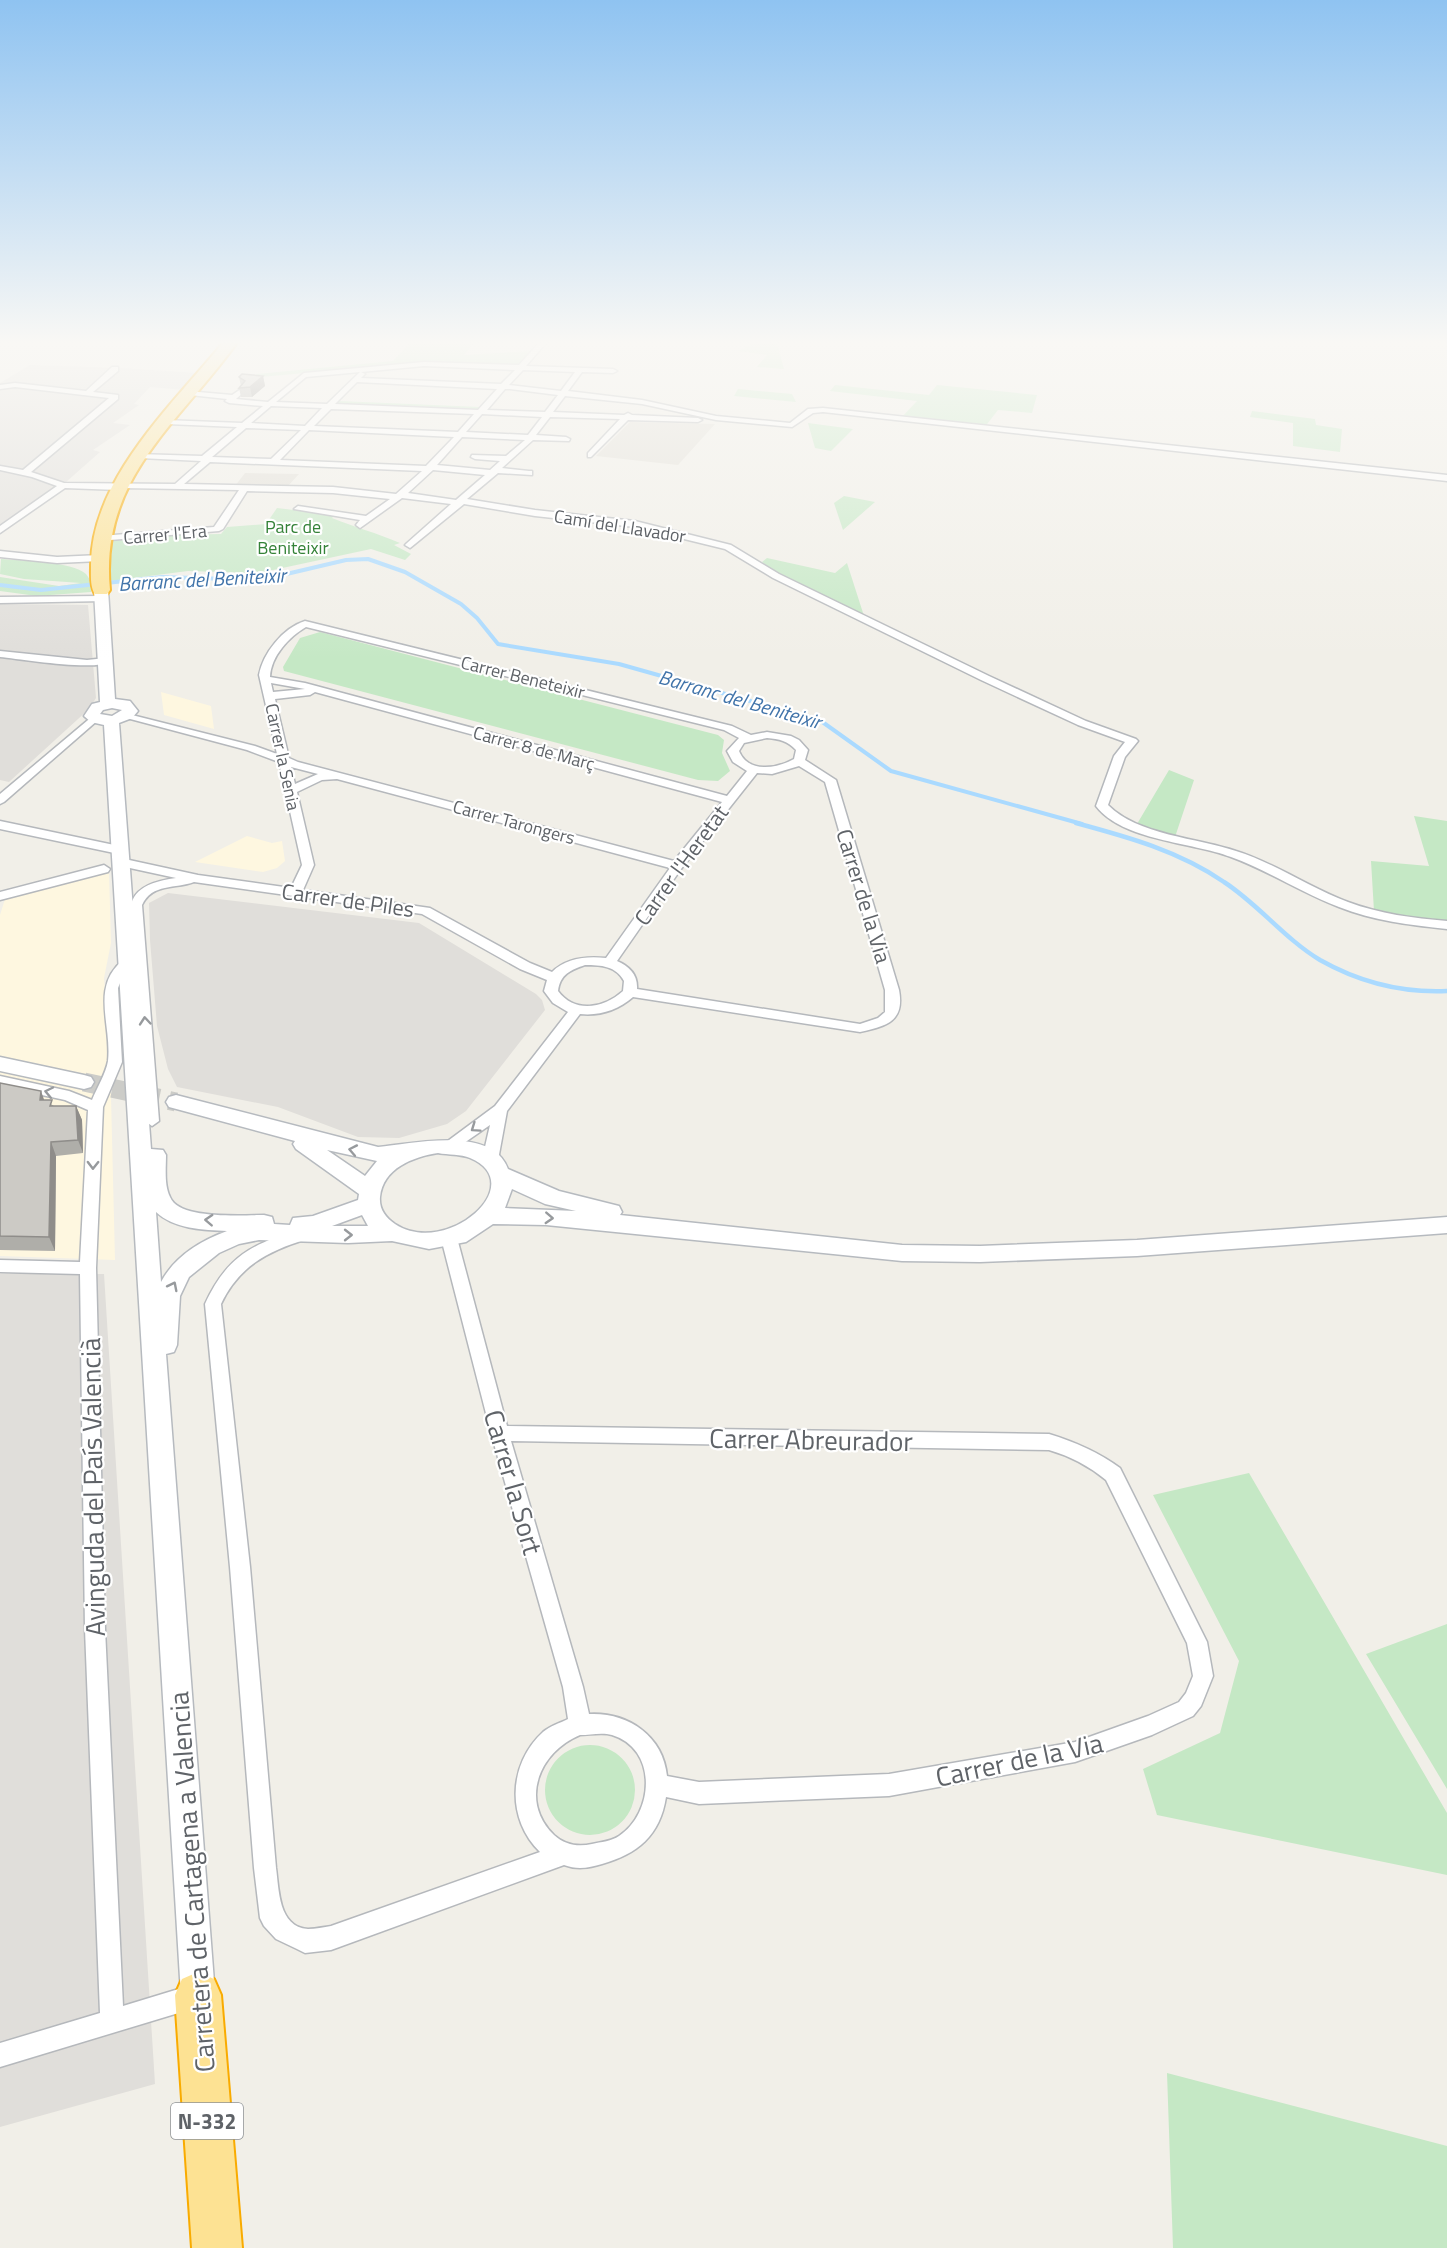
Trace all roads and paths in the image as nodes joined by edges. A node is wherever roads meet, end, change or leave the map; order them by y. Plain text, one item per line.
1 (53, 449) edge
2 (146, 449) edge
3 (217, 449) edge
4 (286, 449) edge
5 (447, 449) edge
6 (519, 449) edge
7 (597, 449) edge
8 (1180, 449) edge
9 (591, 455) dead end
10 (140, 456) junction
11 (475, 458) dead end
12 (206, 459) junction
13 (508, 459) junction
14 (273, 462) junction
15 (325, 464) junction
16 (0, 468) edge
17 (430, 468) junction
18 (494, 472) junction
19 (25, 473) junction
20 (317, 473) dead end
21 (529, 473) dead end
22 (1447, 478) edge
23 (63, 485) junction
24 (120, 486) junction
25 (177, 486) junction
26 (244, 489) junction
27 (315, 489) junction
28 (400, 496) junction
29 (461, 502) junction
30 (369, 519) junction
31 (360, 525) dead end
32 (0, 530) edge
33 (101, 539) junction
34 (410, 545) dead end
35 (0, 554) edge
36 (57, 560) junction
37 (100, 577) junction
38 (0, 600) edge
39 (297, 628) joint
40 (0, 654) edge
41 (106, 661) junction
42 (265, 679) junction
43 (269, 696) junction
44 (340, 696) junction
45 (109, 714) junction
46 (748, 738) junction
47 (281, 758) junction
48 (799, 760) junction
49 (755, 769) junction
50 (285, 772) junction
51 (351, 778) junction
52 (289, 791) junction
53 (0, 800) edge
54 (728, 800) junction
55 (0, 825) edge
56 (116, 864) junction
57 (677, 866) junction
58 (198, 879) junction
59 (295, 893) junction
60 (0, 896) edge
61 (1447, 925) edge
62 (128, 963) junction
63 (609, 963) junction
64 (554, 978) junction
65 (630, 992) junction
66 (577, 1009) junction
67 (0, 1064) edge
68 (141, 1070) junction
69 (0, 1081) edge
70 (84, 1082) tunnel mouth
71 (176, 1102) tunnel mouth
72 (96, 1107) junction
73 (500, 1110) junction
74 (145, 1118) junction
75 (275, 1128) junction
76 (449, 1146) junction
77 (411, 1151) junction
78 (496, 1167) junction
79 (370, 1198) junction
80 (490, 1216) junction
81 (1447, 1225) edge
82 (672, 1228) junction
83 (307, 1233) junction
84 (393, 1233) junction
85 (449, 1238) junction
86 (0, 1266) edge
87 (88, 1268) junction
88 (500, 1433) junction
89 (1113, 1474) joint
90 (168, 1551) junction
91 (580, 1725) junction
92 (658, 1785) junction
93 (562, 1855) junction
94 (198, 1995) junction
95 (111, 2022) junction
96 (0, 2055) edge
97 (217, 2248) edge

1 - 19 street
2 - 10 highway
3 - 12 street
4 - 14 street
5 - 17 street
6 - 13 street
7 - 9 street
8 - 22 street
10 - 12 street
10 - 24 highway
11 - 13 street
12 - 14 street
12 - 25 street
13 - 18 street
14 - 15 street
15 - 17 street
15 - 20 street
16 - 19 street, Camí del Llavador
17 - 18 street
17 - 28 street
18 - 21 street
18 - 29 street
19 - 23 street, Camí del Llavador
23 - 24 street, Camí del Llavador
23 - 32 street
24 - 25 street, Camí del Llavador
24 - 33 highway
25 - 26 street, Camí del Llavador
26 - 27 street, Camí del Llavador
26 - 33 street, Carrer l'Era
27 - 28 street, Camí del Llavador
27 - 30 street
28 - 29 street, Camí del Llavador
28 - 30 street
29 - 34 street
29 - 61 street, Camí del Llavador
30 - 31 street
33 - 37 highway
35 - 36 street
36 - 37 street
36 - 37 street
37 - 38 street
37 - 41 street
39 - 42 street, Carrer la Senia
39 - 46 street, Carrer Beneteixir
40 - 41 street
41 - 45 street
42 - 43 street, Carrer la Senia
42 - 44 street, Carrer 8 de Març
43 - 44 street, Carrer 8 de Març
43 - 47 street, Carrer la Senia
44 - 54 street, Carrer 8 de Març
45 - 47 street, Carrer Tarongers
45 - 53 street
45 - 56 street
46 - 48 street
46 - 49 street
47 - 50 street, Carrer la Senia
47 - 51 street, Carrer Tarongers
48 - 49 street
48 - 65 street, Carrer de la Via
49 - 54 street, Carrer l'Heretat
50 - 51 street, Carrer Tarongers
50 - 52 street, Carrer la Senia
51 - 52 street, Carrer Tarongers
51 - 57 street, Carrer Tarongers
52 - 59 street, Carrer la Senia
54 - 57 street, Carrer l'Heretat
55 - 56 street, Carrer de Piles
56 - 58 street, Carrer de Piles
56 - 60 street
56 - 62 street
57 - 63 street, Carrer l'Heretat
58 - 59 street, Carrer de Piles
68 -> 58 street
59 - 64 street, Carrer de Piles
62 - 68 street
62 - 72 street, Avinguda del País Valencià
63 - 64 street
63 - 65 street
64 - 66 street
65 - 66 street
66 - 73 street
67 - 70 street
68 - 74 street
72 -> 69 street
71 - 75 street
72 -> 87 street, Avinguda del País Valencià
73 -> 76 street
73 - 78 street
79 -> 74 street
74 - 90 street
77 -> 75 street
75 - 79 street
76 - 77 street
76 - 78 street
77 - 79 street
78 - 80 street
78 - 82 street
79 - 84 street
80 -> 82 street
80 - 85 street
81 - 82 street
83 -> 84 street
90 -> 83 street
83 - 93 street
84 - 85 street
85 - 88 street, Carrer la Sort
86 - 87 street
87 - 95 street, Avinguda del País Valencià
88 - 89 street, Carrer Abreurador
88 - 91 street, Carrer la Sort
89 - 92 street, Carrer de la Via
90 - 94 street, Carretera de Cartagena a Valencia
91 - 92 street
91 - 93 street
92 - 93 street
94 - 95 street
94 - 97 highway, Carretera de Cartagena a Valencia / N-332
95 - 96 street

